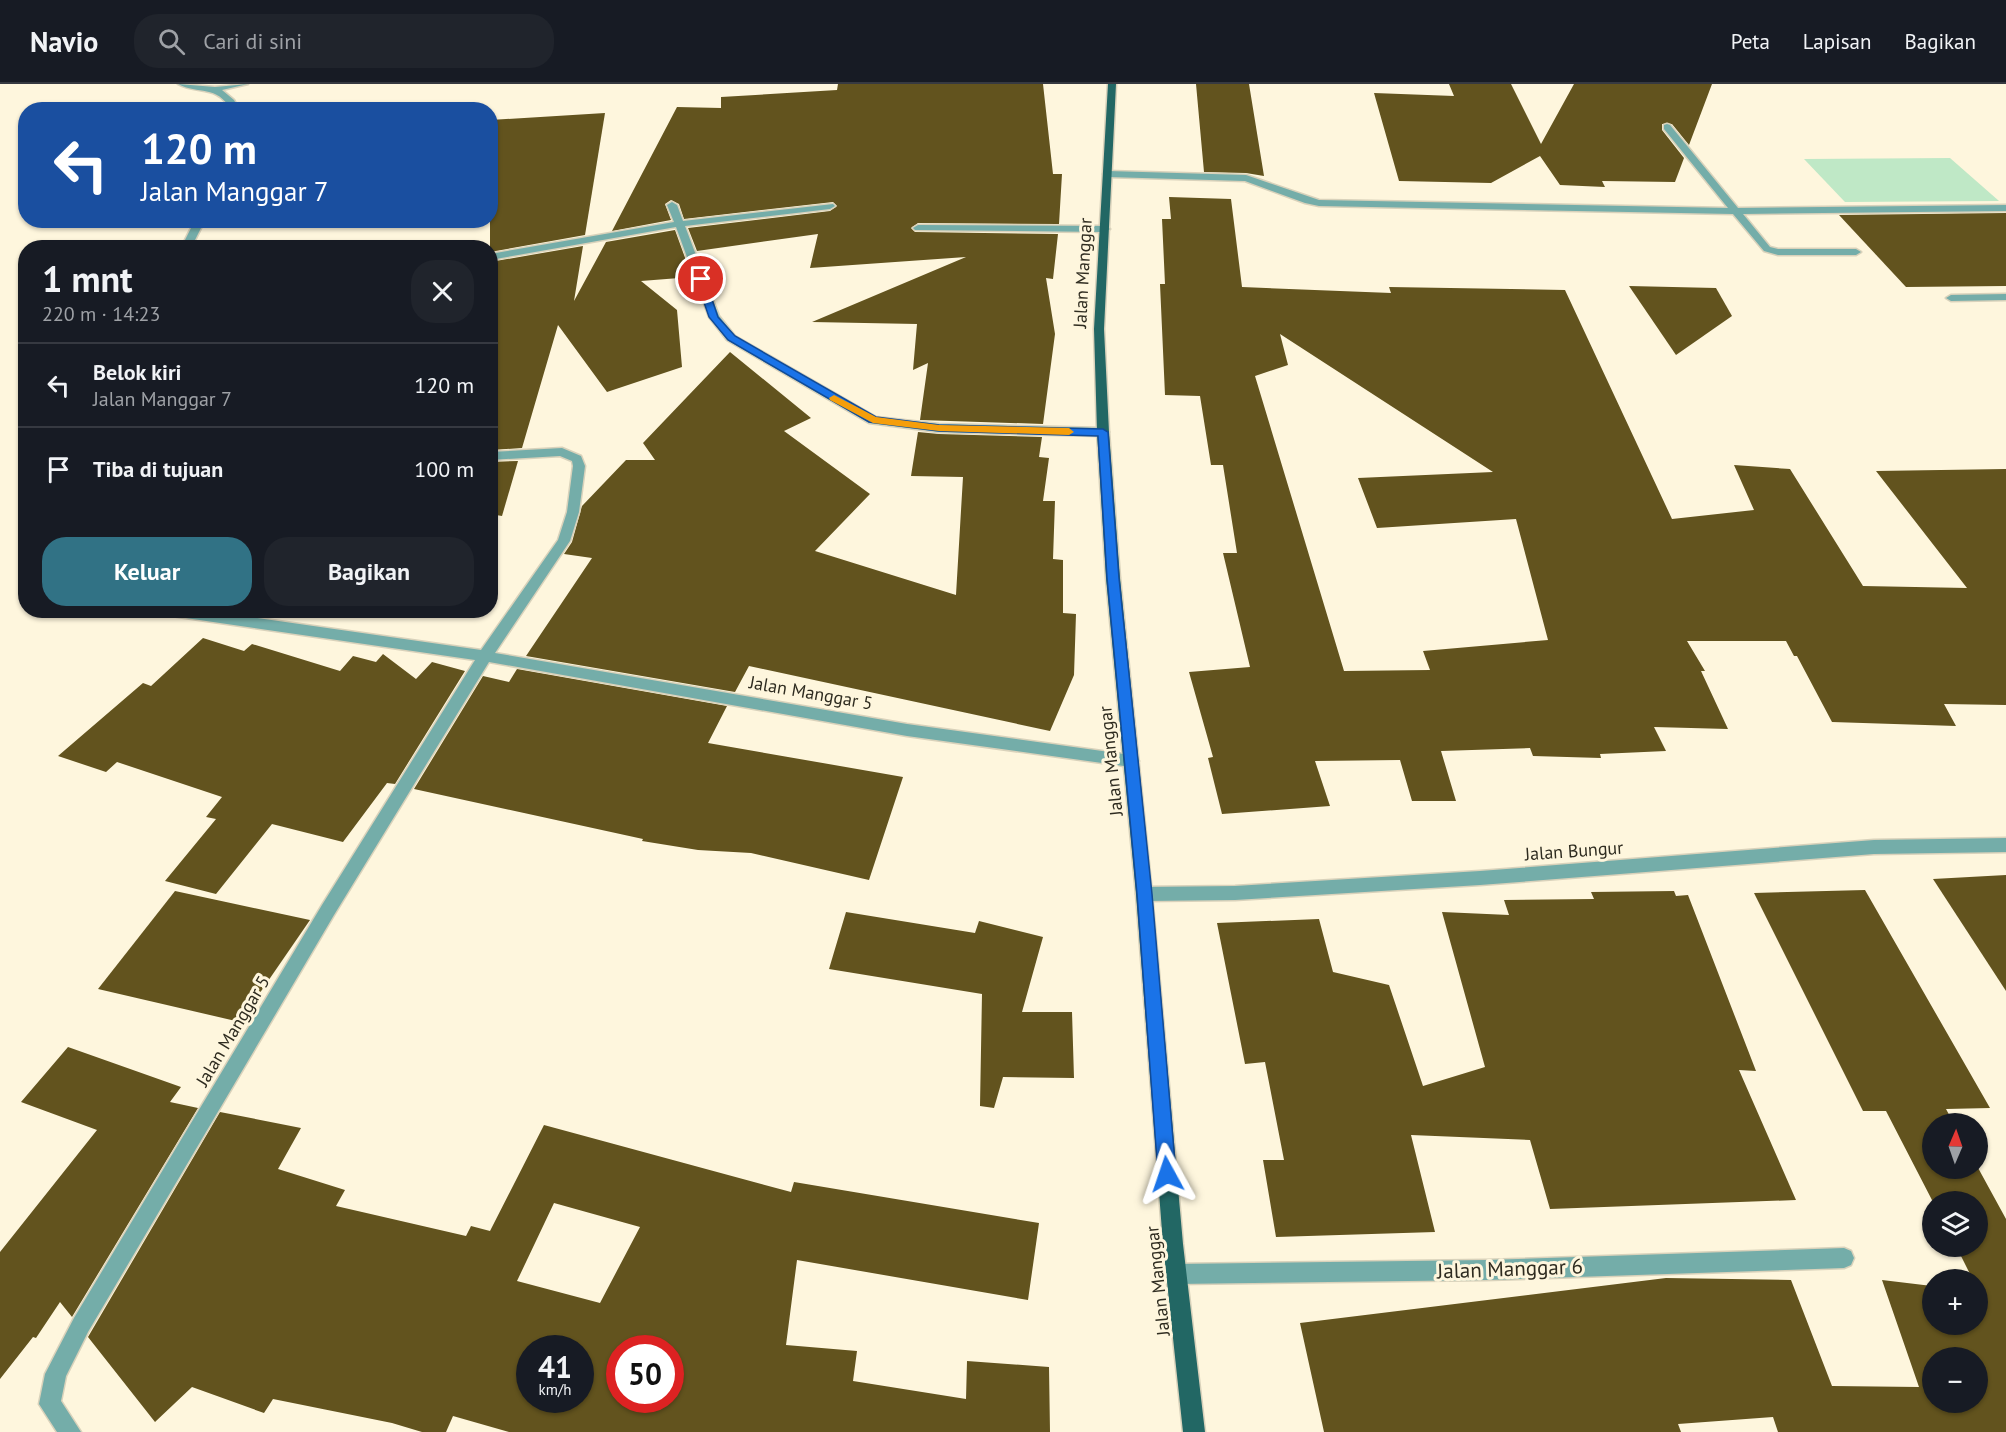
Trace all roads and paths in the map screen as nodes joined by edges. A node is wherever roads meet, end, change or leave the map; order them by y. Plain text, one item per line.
1 (182, 84) edge
2 (244, 84) edge
3 (1112, 84) edge
4 (218, 88) junction
5 (232, 102) edge
6 (1667, 127) dead end
7 (1108, 174) junction
8 (672, 205) dead end
9 (830, 206) dead end
10 (2006, 208) edge
11 (1738, 212) junction
12 (678, 224) junction
13 (918, 228) dead end
14 (1105, 230) junction
15 (1857, 252) dead end
16 (498, 256) edge
17 (2006, 297) edge
18 (1951, 298) dead end
19 (1103, 432) junction
20 (498, 455) edge
21 (219, 618) edge
22 (485, 657) junction
23 (1131, 761) junction
24 (2006, 845) edge
25 (1144, 894) junction
26 (1844, 1257) dead end
27 (1176, 1274) junction
28 (70, 1432) edge
29 (1194, 1432) edge

1 - 4 street
2 - 4 street
3 - 7 main road, Jalan Manggar
4 - 5 street
6 - 11 street
7 - 11 street
7 - 14 main road, Jalan Manggar
8 - 12 street
9 - 12 street
10 - 11 street
11 - 15 street
12 - 16 street
12 - 19 street
13 - 14 street
14 - 19 main road, Jalan Manggar
17 - 18 street
19 - 23 main road, Jalan Manggar
20 - 22 street, Jalan Manggar 5
21 - 22 street, Jalan Manggar 5
22 - 23 street, Jalan Manggar 5
22 - 28 street, Jalan Manggar 5
23 - 25 main road, Jalan Manggar
24 - 25 street, Jalan Bungur
25 - 27 main road, Jalan Manggar
26 - 27 street, Jalan Manggar 6
27 - 29 main road, Jalan Manggar

